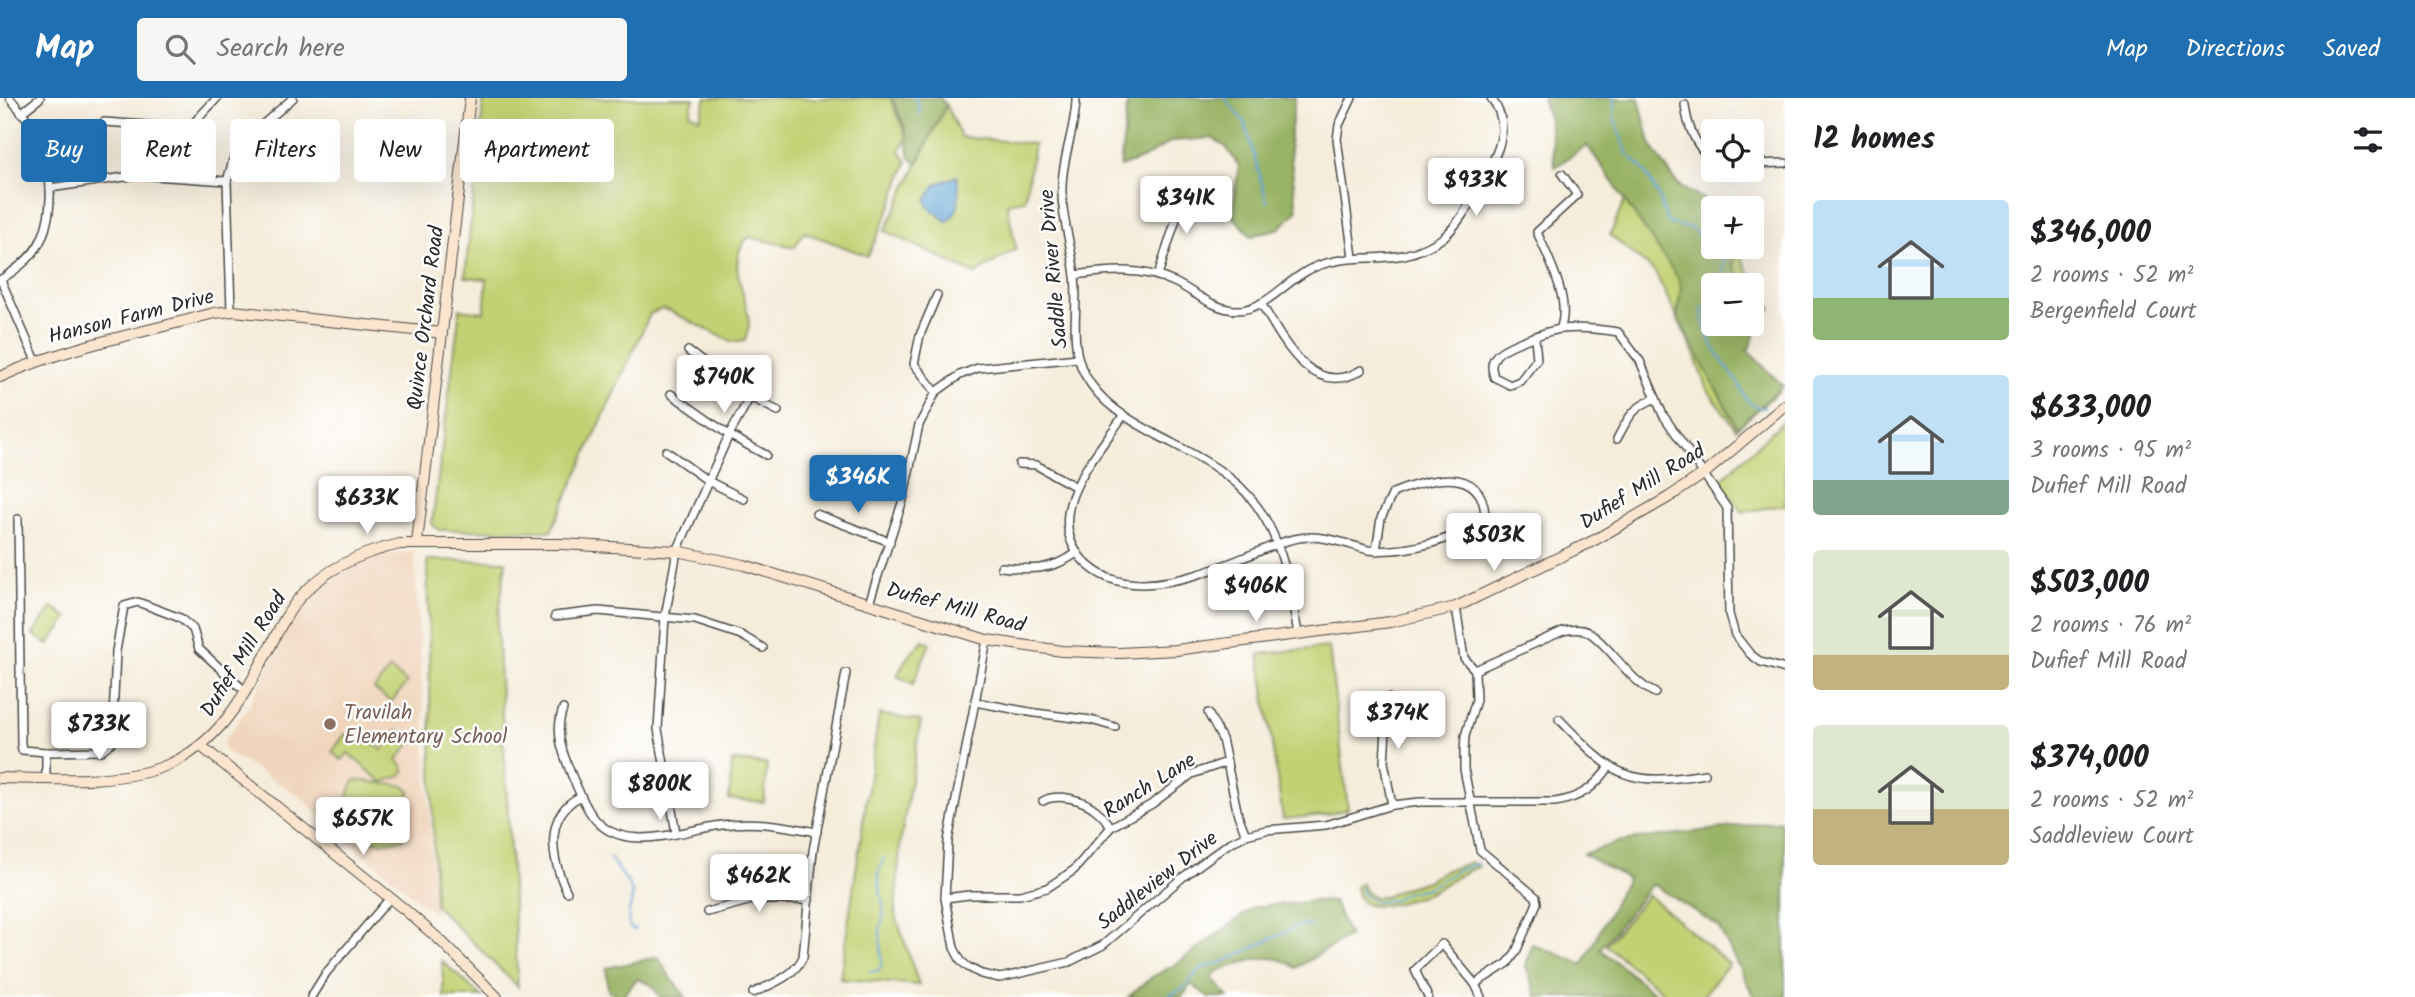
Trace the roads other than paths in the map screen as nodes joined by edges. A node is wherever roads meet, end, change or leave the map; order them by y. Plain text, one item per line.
1 (10, 98) edge
2 (40, 98) edge
3 (217, 98) edge
4 (293, 98) edge
5 (470, 98) edge
6 (1076, 98) edge
7 (1352, 98) edge
8 (1491, 98) edge
9 (1685, 104) dead end
10 (21, 113) junction
11 (107, 122) edge
12 (1701, 148) edge
13 (1785, 163) edge
14 (1764, 164) edge
15 (1562, 174) dead end
16 (107, 179) edge
17 (227, 181) junction
18 (85, 182) edge
19 (50, 188) junction
20 (1186, 189) dead end
21 (1353, 257) junction
22 (1075, 275) junction
23 (1158, 275) junction
24 (0, 280) edge
25 (937, 295) dead end
26 (1261, 303) junction
27 (231, 311) junction
28 (1560, 329) junction
29 (442, 333) junction
30 (1535, 338) junction
31 (688, 351) dead end
32 (1078, 358) junction
33 (36, 361) junction
34 (1361, 370) dead end
35 (0, 377) edge
36 (936, 392) junction
37 (671, 394) dead end
38 (750, 397) junction
39 (1656, 398) junction
40 (1785, 405) edge
41 (778, 411) dead end
42 (1123, 416) junction
43 (729, 435) junction
44 (1616, 439) dead end
45 (666, 451) dead end
46 (766, 455) dead end
47 (1019, 464) dead end
48 (1704, 472) junction
49 (708, 481) junction
50 (1076, 487) junction
51 (744, 499) dead end
52 (816, 514) dead end
53 (18, 519) dead end
54 (890, 541) junction
55 (417, 542) junction
56 (1279, 544) junction
57 (677, 551) junction
58 (1376, 551) junction
59 (1077, 553) junction
60 (1002, 567) dead end
61 (869, 603) junction
62 (1456, 607) junction
63 (555, 616) dead end
64 (665, 617) junction
65 (1298, 634) junction
66 (988, 640) junction
67 (763, 648) dead end
68 (1785, 669) edge
69 (1475, 670) junction
70 (846, 673) dead end
71 (246, 692) junction
72 (1655, 693) dead end
73 (1388, 698) dead end
74 (975, 702) junction
75 (563, 709) dead end
76 (1208, 713) dead end
77 (1559, 719) dead end
78 (1115, 727) dead end
79 (201, 746) junction
80 (47, 752) junction
81 (1227, 762) junction
82 (1610, 766) junction
83 (1705, 774) dead end
84 (0, 778) edge
85 (46, 778) junction
86 (581, 796) junction
87 (1043, 801) dead end
88 (1470, 801) junction
89 (1392, 806) junction
90 (1111, 827) junction
91 (817, 832) junction
92 (676, 833) junction
93 (1246, 835) junction
94 (567, 892) dead end
95 (390, 898) junction
96 (945, 898) junction
97 (809, 900) junction
98 (707, 912) dead end
99 (1475, 984) junction
100 (753, 993) dead end
101 (312, 997) edge
102 (497, 997) edge
103 (1428, 997) edge
104 (1481, 997) edge

1 - 10 street
2 - 10 street
3 - 11 street
4 - 17 street
5 - 29 main road, Quince Orchard Road
6 - 22 street, Saddle River Drive
7 - 21 street
8 - 21 street
9 - 12 street
10 - 19 street
13 - 14 street
15 - 28 street
16 - 17 street
17 - 27 street
18 - 19 street
19 - 24 street
20 - 23 street
21 - 26 street
22 - 23 street
22 - 32 street, Saddle River Drive
23 - 26 street
24 - 33 street
25 - 36 street
26 - 34 street
27 - 29 main road, Hanson Farm Drive
27 - 33 main road, Hanson Farm Drive
28 - 30 street
28 - 39 street
29 - 55 main road, Quince Orchard Road
30 - 30 street
31 - 38 street
32 - 36 street
32 - 42 street, Saddle River Drive
33 - 35 main road, Hanson Farm Drive
36 - 54 street
37 - 43 street
38 - 41 street
38 - 43 street
39 - 44 street
39 - 48 street
40 - 48 main road, Dufief Mill Road
42 - 50 street
42 - 56 street, Saddle River Drive
43 - 46 street
43 - 49 street
45 - 49 street
47 - 50 street
48 - 62 main road, Dufief Mill Road
48 - 68 street
49 - 51 street
49 - 57 street
50 - 59 street
52 - 54 street
53 - 80 street
54 - 61 street
55 - 57 main road, Dufief Mill Road
55 - 71 main road, Dufief Mill Road
56 - 58 street
56 - 59 street
56 - 65 street, Saddle River Drive
57 - 61 main road, Dufief Mill Road
57 - 64 street
58 - 58 street
59 - 60 street
61 - 66 main road, Dufief Mill Road
62 - 65 main road, Dufief Mill Road
62 - 69 street
63 - 64 street
64 - 67 street
64 - 92 street
65 - 66 main road, Dufief Mill Road
66 - 74 street, Saddleview Drive
69 - 72 street
69 - 88 street
70 - 91 street
71 - 79 main road, Dufief Mill Road
71 - 80 street
73 - 89 street
74 - 78 street
74 - 96 street, Saddleview Drive
75 - 86 street
76 - 81 street
77 - 82 street
79 - 85 main road, Dufief Mill Road
79 - 95 main road
80 - 85 street
81 - 90 street, Ranch Lane
81 - 93 street
82 - 83 street
82 - 88 street, Saddleview Drive
84 - 85 main road, Dufief Mill Road
86 - 92 street
86 - 94 street
87 - 90 street
88 - 89 street, Saddleview Drive
88 - 99 street
89 - 93 street, Saddleview Drive
90 - 96 street, Ranch Lane
91 - 92 street
91 - 97 street
93 - 96 street, Saddleview Drive
95 - 101 street
95 - 102 main road
97 - 98 street
97 - 100 street
99 - 103 street
99 - 104 street

